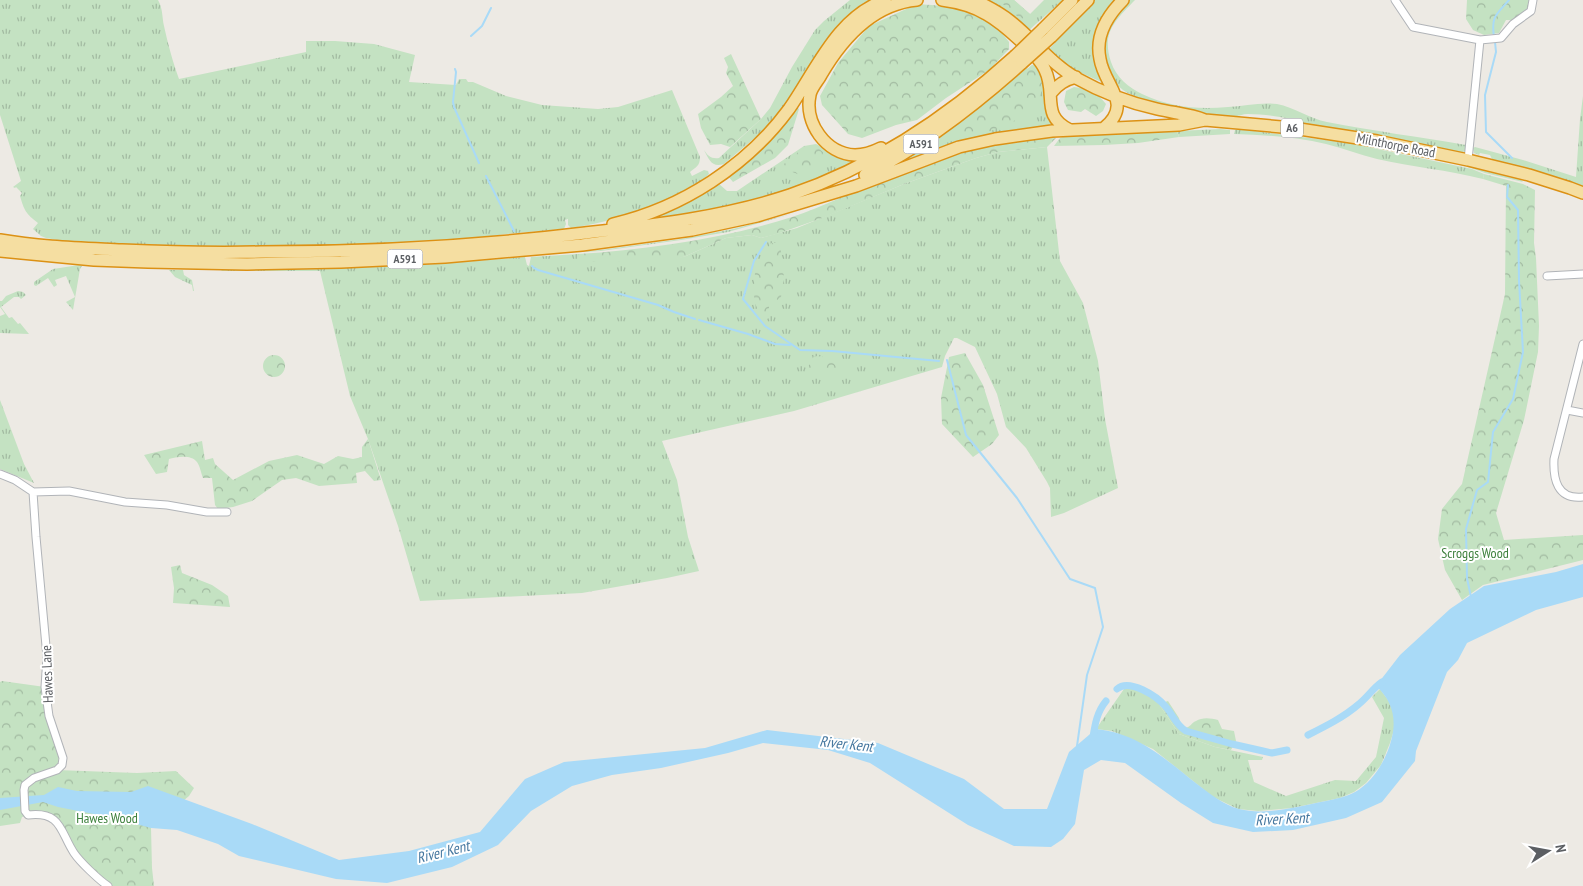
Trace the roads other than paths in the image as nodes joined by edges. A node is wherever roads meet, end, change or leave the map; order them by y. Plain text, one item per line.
1 (885, 0) edge
2 (917, 0) edge
3 (942, 0) edge
4 (974, 0) edge
5 (1072, 0) edge
6 (1088, 0) edge
7 (1123, 0) edge
8 (1395, 0) edge
9 (1533, 0) edge
10 (1047, 33) junction
11 (1484, 40) junction
12 (1018, 60) junction
13 (1076, 77) junction
14 (1051, 94) junction
15 (1116, 96) junction
16 (1205, 120) junction
17 (1104, 128) junction
18 (1070, 130) junction
19 (917, 133) junction
20 (1468, 160) junction
21 (1583, 193) edge
22 (805, 201) junction
23 (543, 238) junction
24 (0, 240) edge
25 (0, 251) edge
26 (1583, 274) edge
27 (1547, 276) dead end
28 (1583, 344) edge
29 (1567, 410) junction
30 (1583, 413) edge
31 (0, 474) edge
32 (33, 492) junction
33 (1583, 497) edge
34 (227, 512) dead end
35 (108, 886) edge

1 - 23 highway
2 - 19 highway
3 - 14 highway
4 - 13 highway
5 - 10 highway, A591
6 - 10 highway, A591
7 - 15 highway
8 - 11 street
9 - 11 street
10 - 12 highway, A591, bridge
11 - 20 street
12 - 19 highway, A591
12 - 22 highway, A591
13 - 14 highway
13 - 15 highway
14 - 18 highway
15 - 16 highway, Milnthorpe Road / A6
15 - 17 highway
16 - 17 highway, Milnthorpe Road / A6
16 - 20 highway, Milnthorpe Road / A6
17 - 18 highway
18 - 22 highway
19 - 23 highway, A591
20 - 21 highway, Milnthorpe Road / A6
22 - 25 highway, A591
23 - 24 highway, A591
26 - 27 street
28 - 29 street
29 - 30 street
29 - 33 street
31 - 32 street
32 - 34 street
32 - 35 street, Hawes Lane

